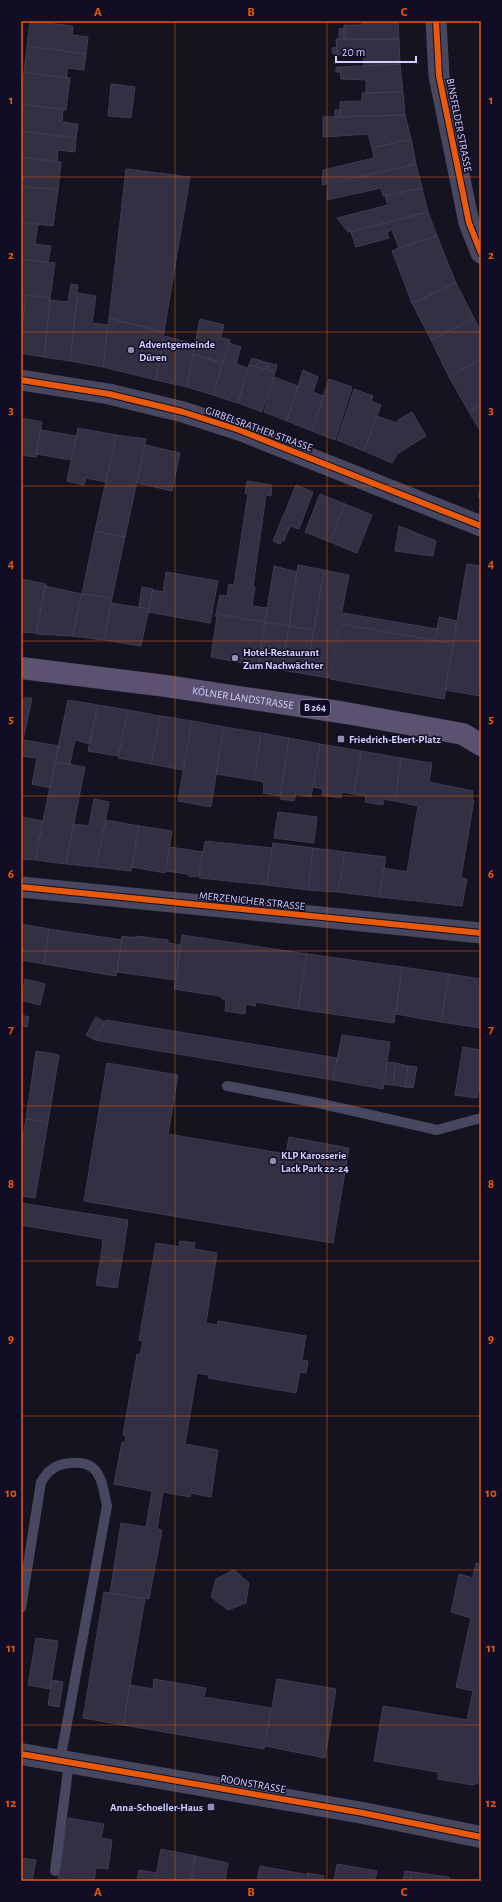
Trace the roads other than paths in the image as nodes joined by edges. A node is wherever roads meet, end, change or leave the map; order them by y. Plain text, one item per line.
1 (436, 21) edge
2 (481, 253) edge
3 (21, 380) edge
4 (481, 526) edge
5 (21, 668) edge
6 (475, 737) edge
7 (21, 887) edge
8 (480, 933) edge
9 (227, 1086) dead end
10 (481, 1118) edge
11 (21, 1608) edge
12 (21, 1754) edge
13 (64, 1761) junction
14 (481, 1837) edge
15 (55, 1871) dead end

1 - 2 street, BINSFELDER STRASSE
3 - 4 street, GIRBELSRATHER STRASSE
5 - 6 main road, KÖLNER LANDSTRASSE / B 264
7 - 8 street, MERZENICHER STRASSE
9 - 10 lane
11 - 13 lane
12 - 13 street, ROONSTRASSE
13 - 14 street, ROONSTRASSE
13 - 15 lane

